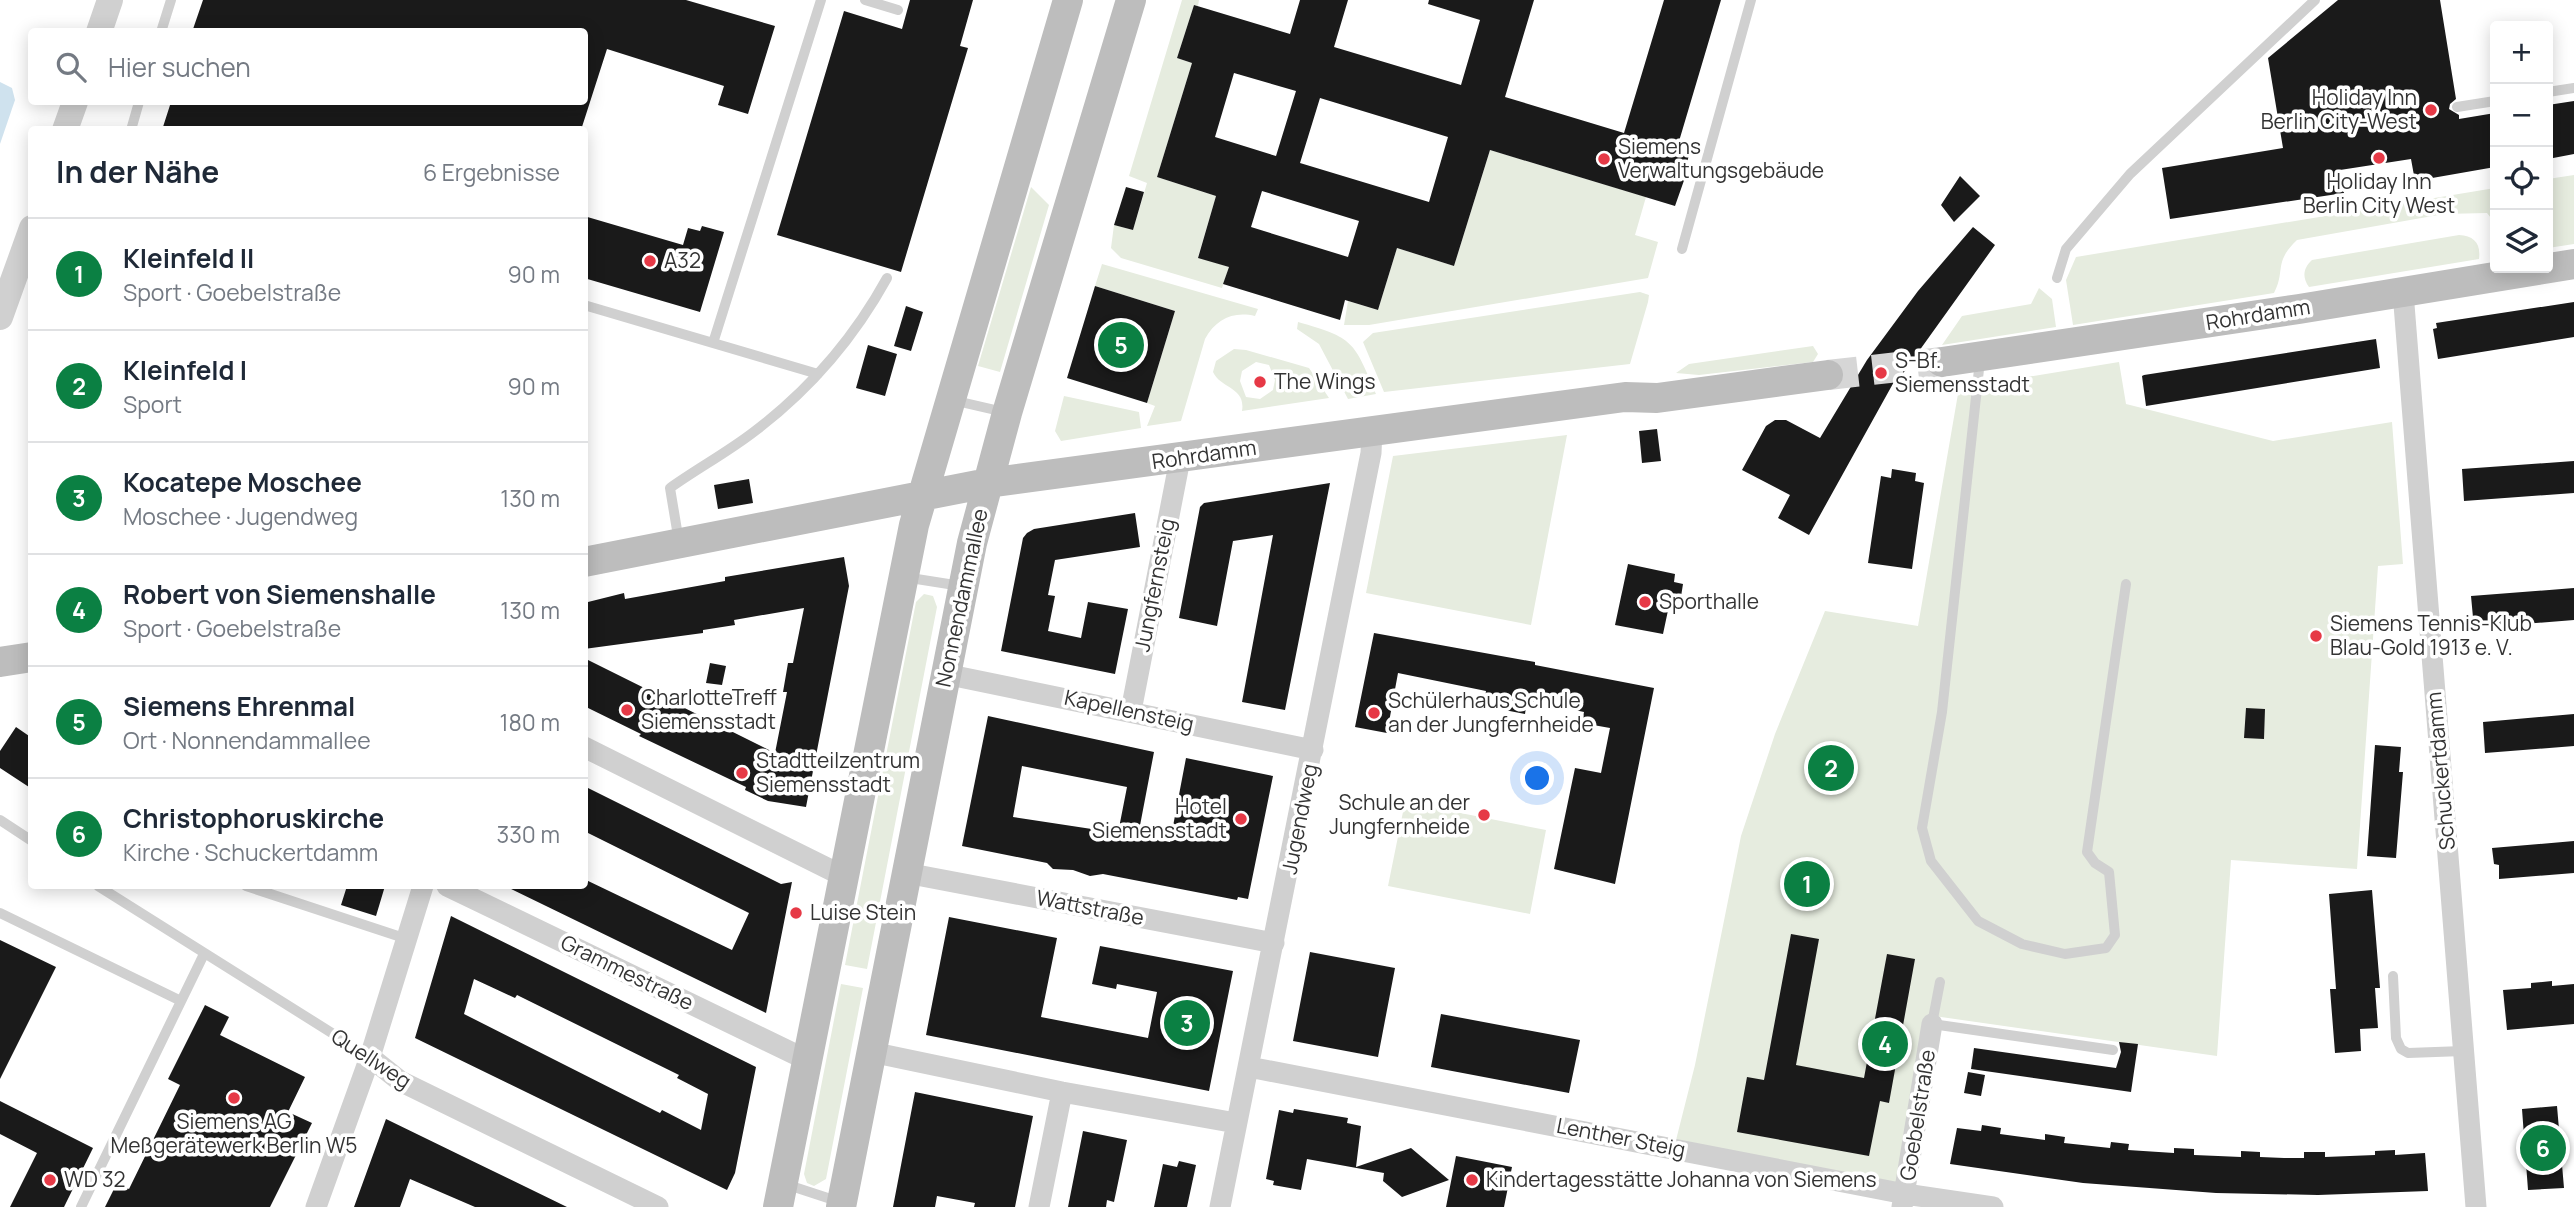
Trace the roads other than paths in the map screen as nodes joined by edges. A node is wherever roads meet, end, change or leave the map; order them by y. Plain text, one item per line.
1 (110, 0) edge
2 (171, 0) edge
3 (821, 0) edge
4 (865, 0) edge
5 (1068, 0) edge
6 (1131, 0) edge
7 (1751, 0) edge
8 (2315, 0) edge
9 (898, 10) dead end
10 (100, 28) edge
11 (162, 28) edge
12 (2574, 88) edge
13 (2553, 91) edge
14 (2490, 102) edge
15 (74, 105) edge
16 (138, 105) edge
17 (2458, 107) dead end
18 (66, 126) edge
19 (132, 126) edge
20 (28, 239) edge
21 (1682, 250) dead end
22 (2574, 264) edge
23 (887, 278) dead end
24 (2057, 278) dead end
25 (2403, 292) junction
26 (588, 306) edge
27 (0, 317) edge
28 (713, 343) junction
29 (1980, 357) junction
30 (1942, 362) tunnel mouth
31 (818, 374) junction
32 (1828, 375) tunnel mouth
33 (949, 399) junction
34 (1007, 413) junction
35 (1372, 429) junction
36 (1180, 459) junction
37 (988, 484) junction
38 (921, 496) junction
39 (679, 545) junction
40 (588, 561) edge
41 (902, 577) junction
42 (2126, 584) dead end
43 (963, 586) junction
44 (28, 658) edge
45 (0, 662) edge
46 (945, 674) junction
47 (1131, 711) junction
48 (588, 749) edge
49 (1313, 750) junction
50 (0, 820) edge
51 (28, 838) edge
52 (906, 873) junction
53 (843, 876) junction
54 (103, 889) edge
55 (255, 889) edge
56 (422, 889) edge
57 (453, 889) edge
58 (0, 912) edge
59 (407, 939) junction
60 (1275, 943) junction
61 (204, 954) junction
62 (2393, 976) dead end
63 (1940, 982) dead end
64 (181, 1001) junction
65 (1932, 1024) junction
66 (2113, 1050) dead end
67 (2463, 1051) junction
68 (871, 1052) junction
69 (369, 1057) junction
70 (807, 1060) junction
71 (1249, 1067) junction
72 (1062, 1092) junction
73 (1236, 1123) junction
74 (780, 1195) edge
75 (1904, 1200) edge
76 (841, 1205) edge
77 (81, 1207) edge
78 (316, 1207) edge
79 (658, 1207) edge
80 (1039, 1207) edge
81 (1220, 1207) edge
82 (1993, 1207) edge
83 (2476, 1207) edge

1 - 10 street
2 - 11 lane
3 - 28 lane
4 - 9 lane
5 - 33 main road
6 - 34 main road, Nonnendammallee
7 - 21 lane
8 - 24 lane
12 - 13 lane
14 - 17 lane
15 - 18 street
16 - 19 lane
20 - 27 street
22 - 25 main road, Rohrdamm
23 - 31 lane
25 - 29 main road, Rohrdamm
25 - 67 street, Schuckertdamm
26 - 28 lane
28 - 31 lane
29 - 30 main road, Rohrdamm
29 - 42 lane
31 - 39 lane
32 - 35 main road, Rohrdamm
33 - 34 lane
33 - 38 main road
34 - 37 main road, Nonnendammallee
35 - 36 main road, Rohrdamm
35 - 49 street, Jugendweg
36 - 37 main road, Rohrdamm
36 - 47 street, Jungfernsteig
37 - 38 main road, Rohrdamm
37 - 43 main road, Nonnendammallee
38 - 39 main road, Rohrdamm
38 - 41 main road
39 - 40 main road, Rohrdamm
41 - 43 lane
41 - 53 main road
43 - 46 main road, Nonnendammallee
44 - 45 main road
46 - 47 street, Kapellensteig
46 - 52 main road, Nonnendammallee
47 - 49 street, Kapellensteig
48 - 53 street
49 - 60 street, Jugendweg
50 - 51 lane
52 - 60 street, Wattstraße
52 - 68 main road, Nonnendammallee
53 - 70 main road
54 - 61 lane, Quellweg
55 - 59 lane
56 - 59 street
57 - 70 street, Grammestraße
58 - 64 lane
59 - 69 street
60 - 71 street, Jugendweg
61 - 64 lane
61 - 69 lane, Quellweg
62 - 67 lane
63 - 65 lane
64 - 77 lane
65 - 66 lane
65 - 75 street, Goebelstraße
67 - 83 street, Schuckertdamm
68 - 72 street
68 - 76 main road, Nonnendammallee
69 - 78 street
69 - 79 street, Quellweg
70 - 74 main road
71 - 73 street, Jugendweg
71 - 75 street, Lenther Steig
72 - 73 street
72 - 80 street
73 - 81 street, Jugendweg
74 - 76 lane
75 - 82 street, Lenther Steig

